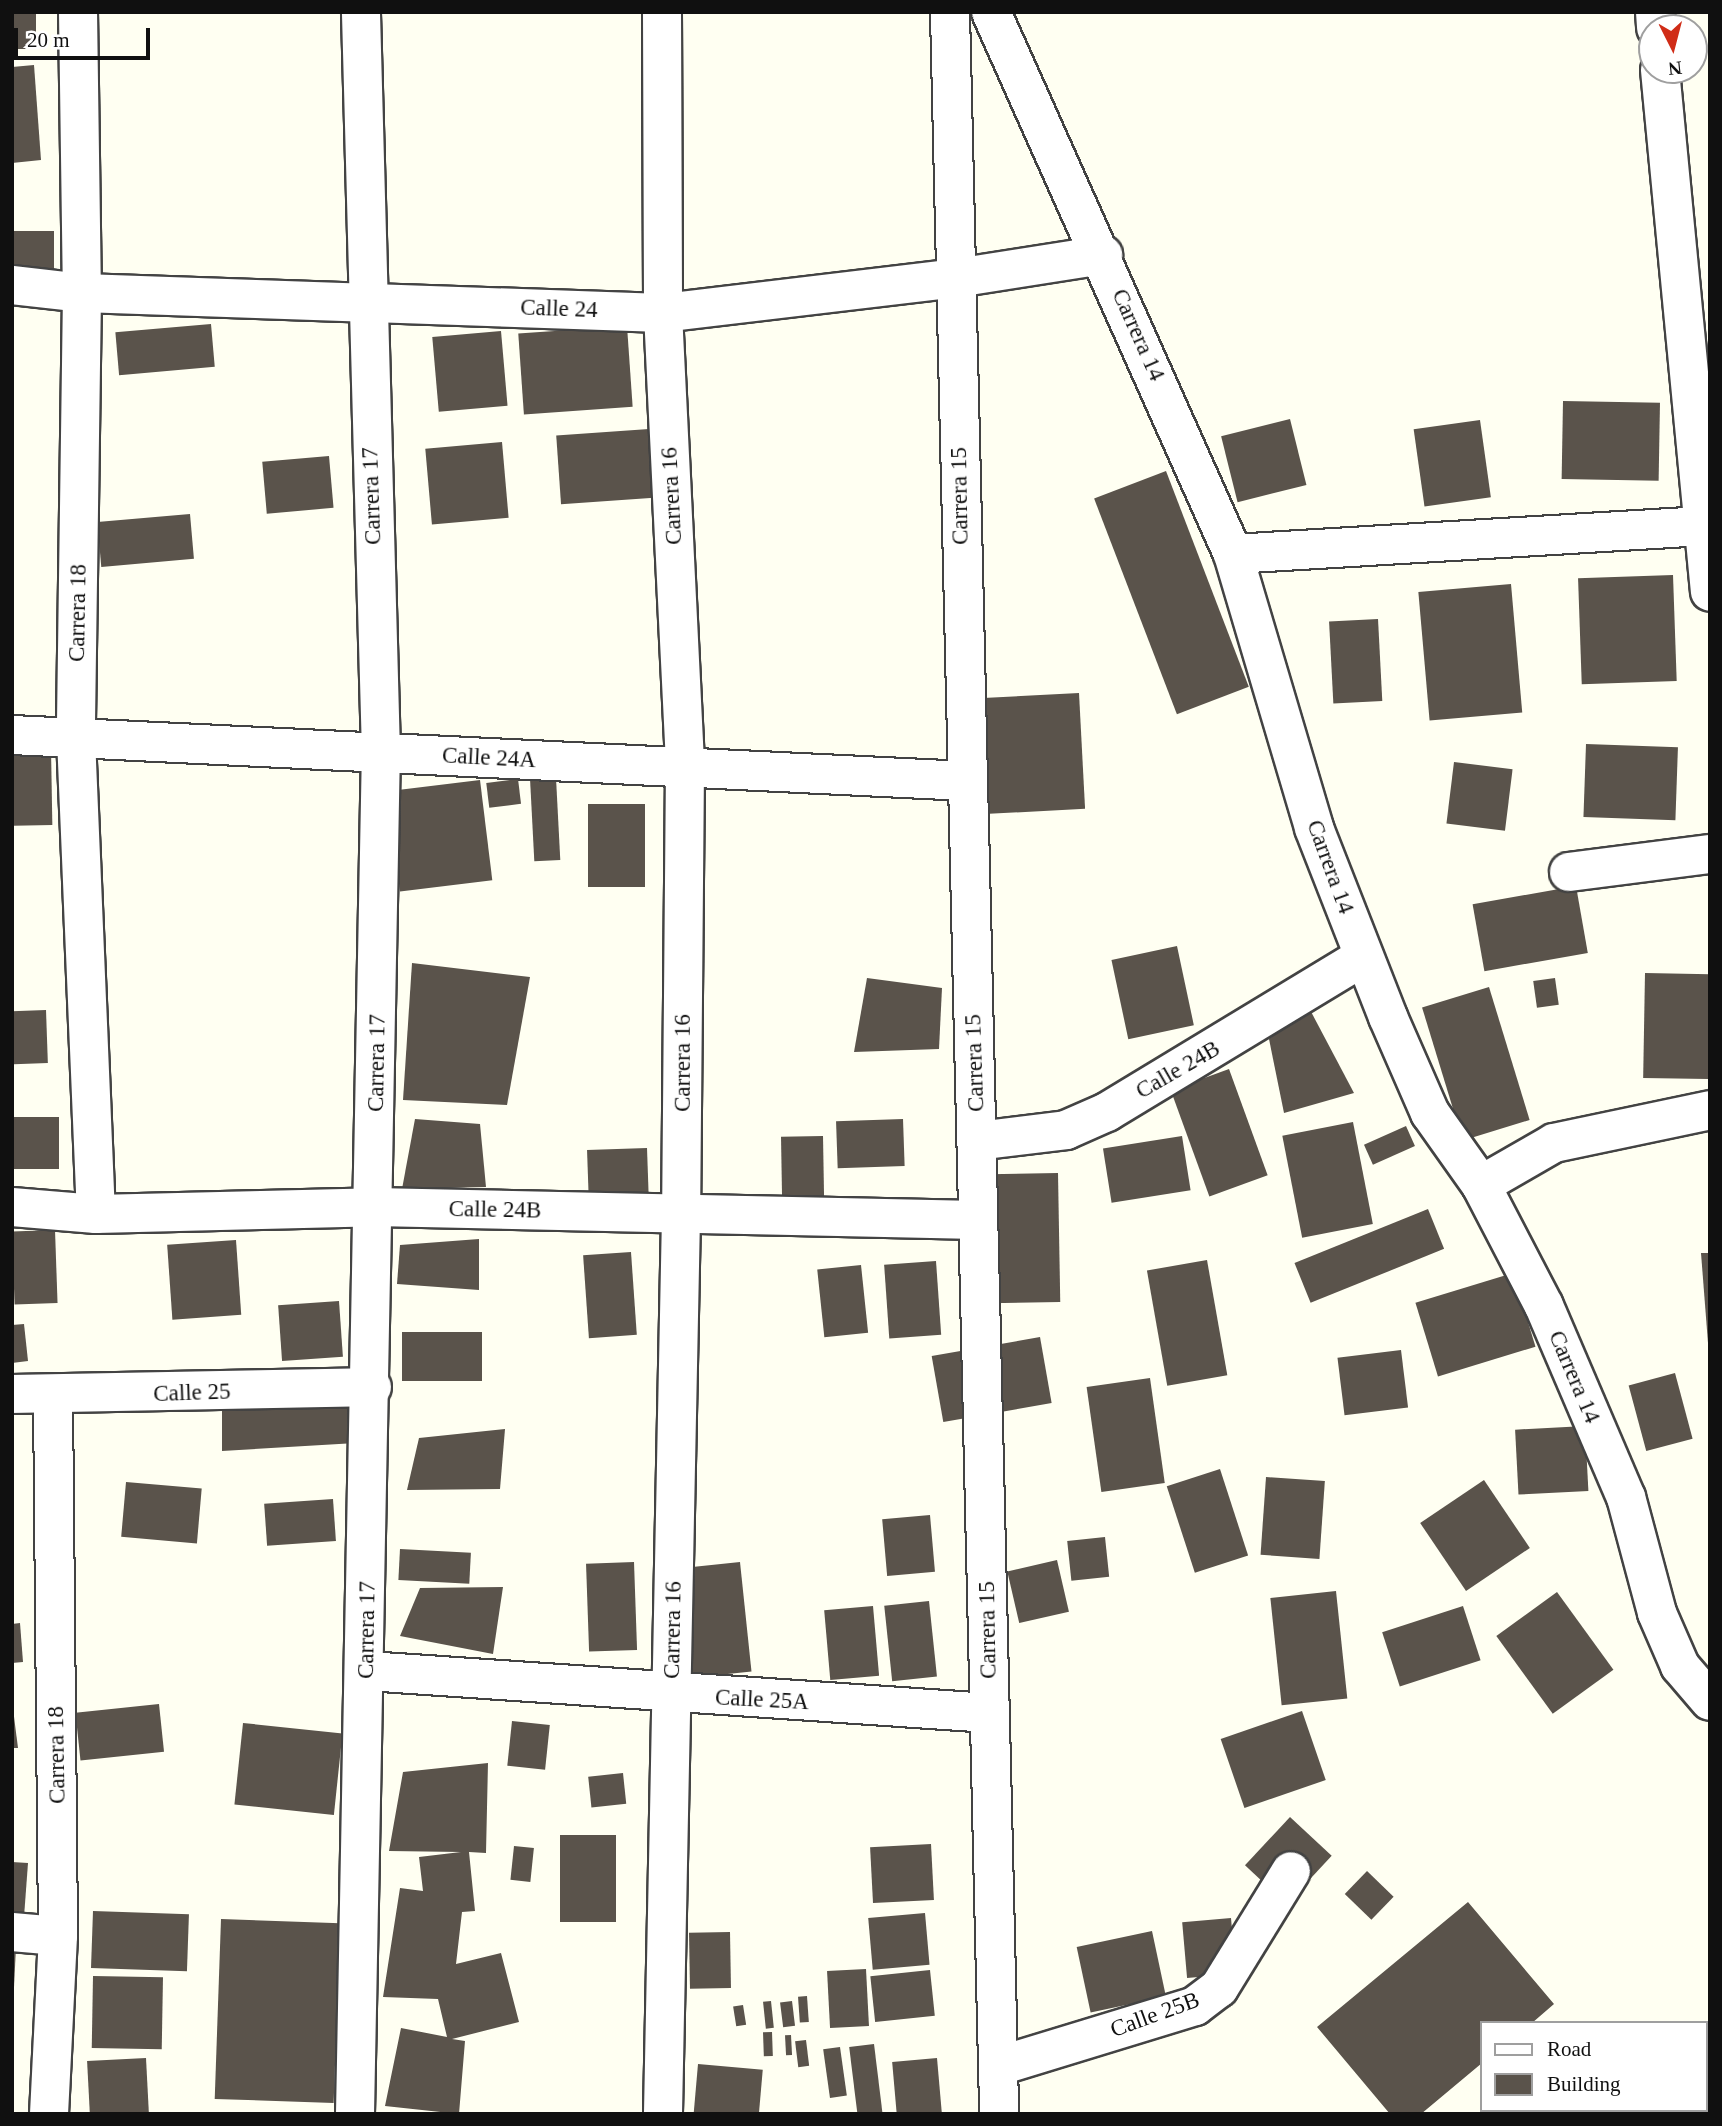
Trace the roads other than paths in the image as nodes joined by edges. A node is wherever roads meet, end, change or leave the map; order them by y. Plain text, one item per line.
1 (78, 12) edge
2 (361, 12) edge
3 (662, 12) edge
4 (950, 12) edge
5 (991, 12) edge
6 (1661, 84) edge
7 (1103, 256) junction
8 (956, 278) junction
9 (12, 285) edge
10 (82, 293) junction
11 (366, 302) junction
12 (663, 313) junction
13 (1706, 527) edge
14 (1233, 554) junction
15 (1710, 592) edge
16 (12, 735) edge
17 (76, 738) junction
18 (381, 753) junction
19 (685, 766) junction
20 (966, 781) junction
21 (1710, 855) edge
22 (1569, 872) dead end
23 (1363, 957) junction
24 (1710, 1110) edge
25 (977, 1141) junction
26 (1481, 1185) junction
27 (12, 1207) edge
28 (374, 1207) junction
29 (96, 1214) junction
30 (681, 1216) junction
31 (978, 1220) junction
32 (372, 1387) junction
33 (12, 1394) edge
34 (53, 1397) junction
35 (367, 1671) junction
36 (671, 1695) junction
37 (1710, 1700) edge
38 (990, 1713) junction
39 (1291, 1871) dead end
40 (12, 1932) edge
41 (58, 1936) junction
42 (999, 2066) junction
43 (49, 2114) edge
44 (355, 2114) edge
45 (663, 2114) edge
46 (999, 2114) edge

1 - 10 street, Carrera 18
2 - 11 street, Carrera 17
3 - 12 street, Carrera 16
4 - 8 street, Carrera 15
5 - 7 street, Carrera 14
6 - 13 street
7 - 8 street, Calle 24
7 - 14 street, Carrera 14
8 - 12 street, Calle 24
8 - 20 street, Carrera 15
9 - 10 street, Calle 24
10 - 11 street, Calle 24
10 - 17 street, Carrera 18
11 - 12 street, Calle 24
11 - 18 street, Carrera 17
12 - 19 street, Carrera 16
13 - 14 street
13 - 15 street
14 - 23 street, Carrera 14
16 - 17 street, Calle 24A
17 - 18 street, Calle 24A
17 - 29 street, Carrera 18
18 - 19 street, Calle 24A
18 - 28 street, Carrera 17
19 - 20 street, Calle 24A
19 - 30 street, Carrera 16
20 - 25 street, Carrera 15
21 - 22 street
23 - 25 street, Calle 24B
23 - 26 street, Carrera 14
24 - 26 street
25 - 31 street, Carrera 15
26 - 37 street, Carrera 14
27 - 29 street, Calle 24B
28 - 29 street, Calle 24B
28 - 30 street, Calle 24B
28 - 32 street, Carrera 17
30 - 31 street, Calle 24B
30 - 36 street, Carrera 16
31 - 38 street, Carrera 15
32 - 34 street, Calle 25
32 - 35 street, Carrera 17
33 - 34 street, Calle 25
34 - 41 street, Carrera 18
35 - 36 street, Calle 25A
35 - 44 street, Carrera 17
36 - 38 street, Calle 25A
36 - 45 street, Carrera 16
38 - 42 street, Carrera 15
39 - 42 street, Calle 25B
40 - 41 street
41 - 43 street, Carrera 18
42 - 46 street, Carrera 15

